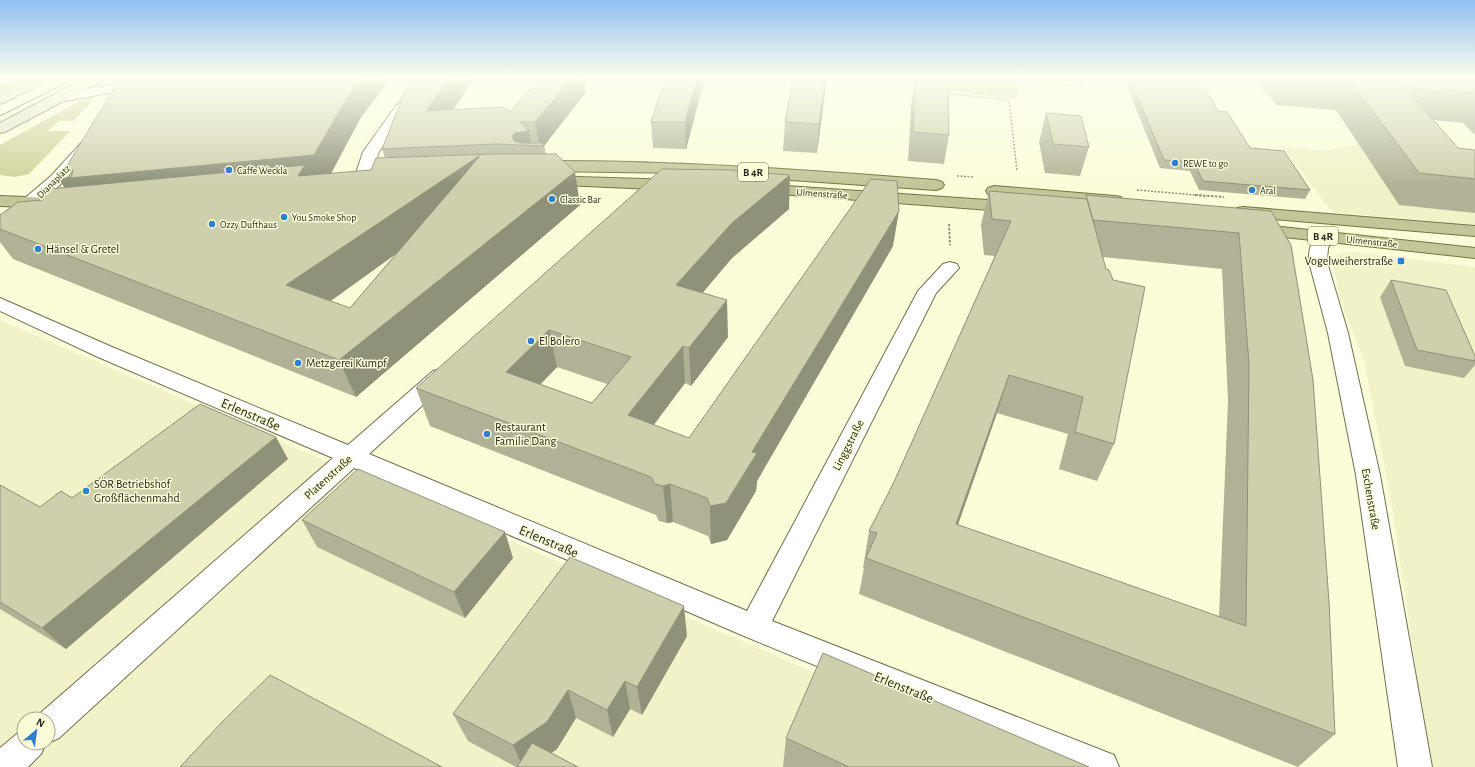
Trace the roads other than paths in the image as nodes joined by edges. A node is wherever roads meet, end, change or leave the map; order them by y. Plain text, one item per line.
1 (31, 113) edge
2 (398, 113) edge
3 (0, 129) edge
4 (98, 133) edge
5 (364, 180) edge
6 (689, 186) edge
7 (741, 188) edge
8 (974, 189) dead end
9 (951, 194) junction
10 (0, 201) edge
11 (31, 202) junction
12 (67, 202) edge
13 (1131, 202) edge
14 (1224, 210) edge
15 (1118, 216) edge
16 (1239, 228) edge
17 (1475, 231) edge
18 (1326, 236) junction
19 (1475, 253) edge
20 (950, 268) road end
21 (0, 304) edge
22 (457, 362) edge
23 (350, 457) junction
24 (754, 627) junction
25 (56, 720) edge
26 (21, 751) edge
27 (3, 767) edge
28 (1102, 767) edge
29 (1415, 767) edge

1 - 3 main road
2 - 5 street
4 - 11 street, Dianaplatz
6 - 9 main road, Ulmenstraße / B 4R
7 - 9 main road, Ulmenstraße / B 4R
8 - 13 main road
9 - 15 main road, Ulmenstraße / B 4R
10 - 11 main road
11 - 12 main road
14 - 17 main road, Ulmenstraße / B 4R
16 - 18 main road, Ulmenstraße / B 4R
18 - 19 main road, Ulmenstraße / B 4R
18 - 29 street, Eschenstraße
20 - 24 street, Linggstraße
21 - 23 street, Erlenstraße
22 - 23 street, Platenstraße
23 - 24 street, Erlenstraße
23 - 25 street, Platenstraße
24 - 28 street, Erlenstraße
26 - 27 street

